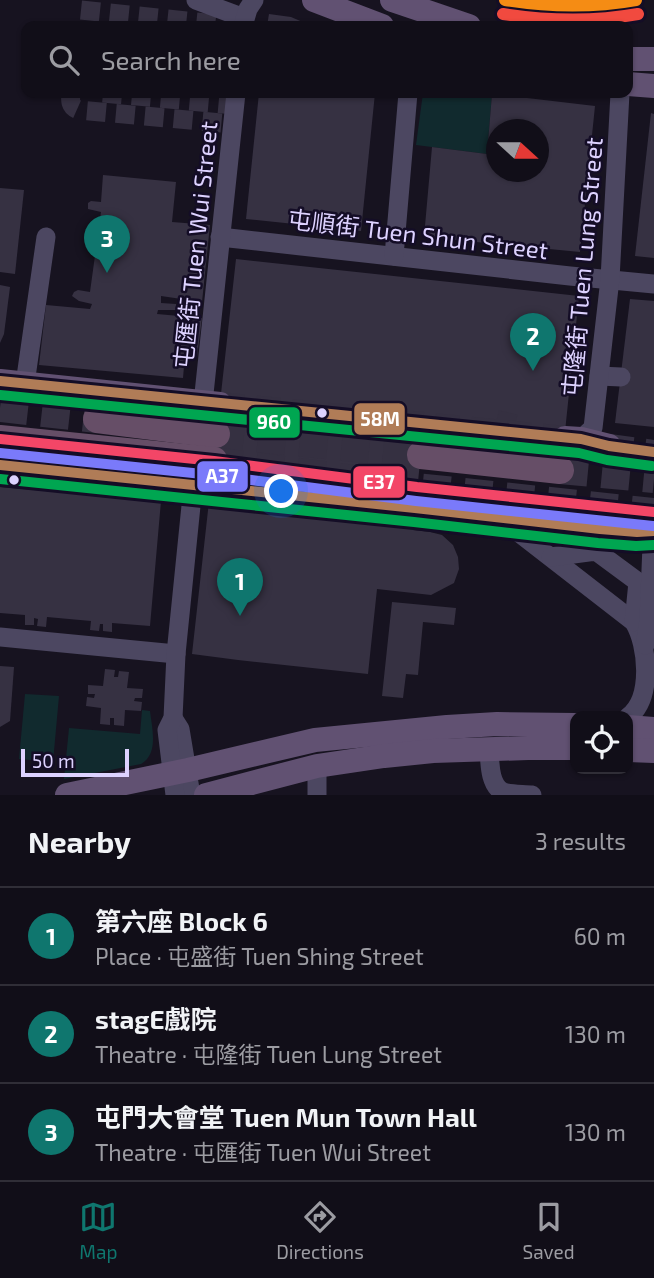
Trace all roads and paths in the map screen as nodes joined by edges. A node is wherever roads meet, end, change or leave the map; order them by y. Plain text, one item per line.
1 (196, 0) edge
2 (254, 0) edge
3 (314, 0) edge
4 (393, 0) edge
5 (242, 21) edge
6 (244, 21) edge
7 (369, 21) edge
8 (430, 21) edge
9 (633, 59) edge
10 (654, 59) edge
11 (633, 84) edge
12 (654, 86) edge
13 (235, 98) edge
14 (408, 98) edge
15 (620, 98) edge
16 (46, 237) dead end
17 (220, 237) junction
18 (394, 256) junction
19 (610, 279) junction
20 (654, 284) edge
21 (599, 376) junction
22 (621, 377) dead end
23 (0, 381) edge
24 (25, 384) junction
25 (211, 404) joint
26 (97, 419) tunnel mouth
27 (0, 439) edge
28 (573, 439) joint
29 (609, 446) tunnel mouth
30 (421, 455) tunnel mouth
31 (0, 465) edge
32 (208, 468) junction
33 (560, 470) tunnel mouth
34 (415, 508) tunnel mouth
35 (500, 518) junction
36 (600, 529) tunnel mouth
37 (653, 545) edge
38 (551, 557) junction
39 (634, 622) junction
40 (0, 637) edge
41 (644, 649) junction
42 (176, 654) junction
43 (633, 713) edge
44 (570, 725) edge
45 (633, 727) edge
46 (654, 729) edge
47 (570, 748) edge
48 (489, 749) junction
49 (633, 750) edge
50 (654, 751) edge
51 (317, 766) junction
52 (178, 779) edge
53 (67, 795) edge
54 (191, 795) edge
55 (206, 795) edge
56 (317, 795) edge
57 (533, 795) edge

1 - 5 street
2 - 6 street
3 - 7 main road
4 - 8 main road
9 - 10 main road
11 - 12 main road
13 - 17 street, 屯匯街 Tuen Wui Street
14 - 18 street
15 - 19 street, 屯隆街 Tuen Lung Street
16 - 24 street
17 - 18 street, 屯順街 Tuen Shun Street
17 - 25 street, 屯匯街 Tuen Wui Street
18 - 19 street, 屯順街 Tuen Shun Street
19 - 20 street, 屯順街 Tuen Shun Street
19 - 21 street, 屯隆街 Tuen Lung Street
21 - 22 street
21 - 28 street, 屯隆街 Tuen Lung Street
23 - 24 main road
24 - 25 main road
26 - 32 highway
27 - 32 highway
28 - 29 main road
30 - 33 highway
31 - 32 main road
32 - 42 street
34 - 35 main road
35 - 36 main road
35 - 38 street
37 - 41 street
38 - 39 street
38 - 39 street
39 - 41 street
40 - 42 street
41 - 43 street
42 - 52 street
44 - 52 main road
45 - 46 main road
47 - 48 main road
48 - 51 main road
48 - 57 street
49 - 50 main road
51 - 55 main road
51 - 56 street
52 - 53 main road
52 - 54 street

